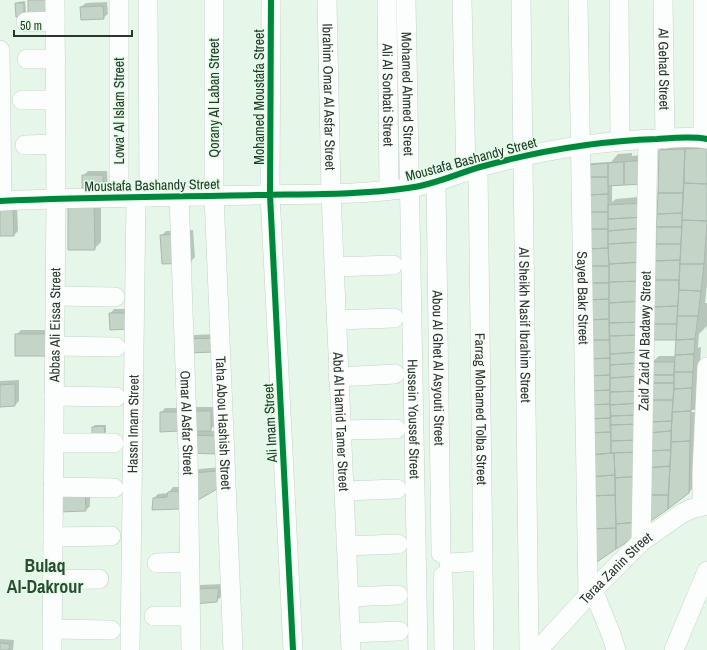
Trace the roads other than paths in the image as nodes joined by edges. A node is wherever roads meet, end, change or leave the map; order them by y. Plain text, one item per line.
1 (55, 0) edge
2 (119, 0) edge
3 (148, 0) edge
4 (214, 0) edge
5 (271, 0) edge
6 (327, 0) edge
7 (387, 0) edge
8 (406, 0) edge
9 (462, 0) edge
10 (521, 0) edge
11 (578, 0) edge
12 (620, 0) edge
13 (663, 0) edge
14 (704, 1) edge
15 (55, 21) junction
16 (26, 22) dead end
17 (0, 50) edge
18 (27, 59) dead end
19 (56, 59) junction
20 (22, 100) dead end
21 (56, 100) junction
22 (656, 139) junction
23 (705, 139) edge
24 (620, 141) junction
25 (56, 144) junction
26 (25, 145) dead end
27 (580, 145) junction
28 (522, 156) junction
29 (472, 170) junction
30 (436, 182) junction
31 (410, 188) junction
32 (389, 190) junction
33 (331, 194) junction
34 (270, 195) junction
35 (179, 196) junction
36 (214, 196) junction
37 (135, 197) junction
38 (56, 198) junction
39 (1, 201) edge
40 (393, 265) dead end
41 (334, 267) junction
42 (55, 296) junction
43 (115, 297) dead end
44 (394, 318) dead end
45 (336, 320) junction
46 (55, 346) junction
47 (116, 347) dead end
48 (707, 372) edge
49 (395, 374) dead end
50 (338, 377) junction
51 (54, 396) junction
52 (116, 397) dead end
53 (396, 429) dead end
54 (341, 430) junction
55 (54, 443) junction
56 (114, 443) dead end
57 (705, 471) edge
58 (53, 487) junction
59 (114, 488) dead end
60 (397, 489) dead end
61 (344, 491) junction
62 (705, 505) edge
63 (111, 536) dead end
64 (53, 537) junction
65 (641, 542) junction
66 (398, 544) dead end
67 (346, 546) junction
68 (483, 561) junction
69 (189, 562) junction
70 (157, 563) dead end
71 (444, 564) junction
72 (707, 571) edge
73 (53, 580) junction
74 (99, 580) dead end
75 (590, 593) junction
76 (398, 595) dead end
77 (348, 597) junction
78 (154, 616) dead end
79 (190, 616) junction
80 (52, 629) junction
81 (111, 630) dead end
82 (399, 631) dead end
83 (350, 641) edge
84 (52, 650) edge
85 (130, 650) edge
86 (191, 650) edge
87 (233, 650) edge
88 (293, 650) edge
89 (418, 650) edge
90 (444, 650) edge
91 (484, 650) edge
92 (529, 650) edge
93 (538, 650) edge
94 (616, 650) edge
95 (674, 650) edge

1 - 15 street, Abbas Ali Eissa Street
2 - 37 street, Lowa' Al Islam Street
3 - 37 street
4 - 36 street, Qorany Al Laban Street
5 - 34 street, Mohamed Moustafa Street
6 - 33 street, Ibrahim Omar Al Asfar Street
7 - 32 street, Ali Al Sonbati Street
8 - 31 street, Mohamed Ahmed Street
9 - 29 street, Farrag Mohamed Tolba Street
10 - 28 street, Al Sheikh Nasif Ibrahim Street
11 - 27 street, Sayed Bakr Street
12 - 24 street
13 - 22 street, Al Gehad Street
14 - 23 street
15 - 16 street
15 - 19 street, Abbas Ali Eissa Street
17 - 39 street
18 - 19 street
19 - 21 street, Abbas Ali Eissa Street
20 - 21 street
21 - 25 street, Abbas Ali Eissa Street
22 - 23 street, Moustafa Bashandy Street
22 - 24 street, Moustafa Bashandy Street
22 - 65 street, Zaid Zaid Al Badawy Street
24 - 27 street, Moustafa Bashandy Street
25 - 26 street
25 - 38 street, Abbas Ali Eissa Street
27 - 28 street, Moustafa Bashandy Street
27 - 75 street, Sayed Bakr Street
28 - 29 street, Moustafa Bashandy Street
28 - 92 street, Al Sheikh Nasif Ibrahim Street
29 - 30 street, Moustafa Bashandy Street
29 - 68 street, Farrag Mohamed Tolba Street
30 - 31 street, Moustafa Bashandy Street
30 - 71 street, Abou Al Ghet Al Asyouti Street
31 - 32 street, Moustafa Bashandy Street
31 - 89 street, Hussein Youssef Street
32 - 33 street, Moustafa Bashandy Street
33 - 34 street, Moustafa Bashandy Street
33 - 41 street, Abd Al Hamid Tamer Street
34 - 36 street, Moustafa Bashandy Street
34 - 88 street, Ali Imam Street
35 - 36 street, Moustafa Bashandy Street
35 - 37 street, Moustafa Bashandy Street
35 - 69 street, Omar Al Asfar Street
36 - 87 street, Taha Abou Hashish Street
37 - 38 street, Moustafa Bashandy Street
37 - 85 street, Hassn Imam Street
38 - 39 street, Moustafa Bashandy Street
38 - 42 street, Abbas Ali Eissa Street
40 - 41 street
41 - 45 street, Abd Al Hamid Tamer Street
42 - 43 street
42 - 46 street, Abbas Ali Eissa Street
44 - 45 street
45 - 50 street, Abd Al Hamid Tamer Street
46 - 47 street
46 - 51 street, Abbas Ali Eissa Street
48 - 57 street
49 - 50 street
50 - 54 street, Abd Al Hamid Tamer Street
51 - 52 street
51 - 55 street, Abbas Ali Eissa Street
53 - 54 street
54 - 61 street, Abd Al Hamid Tamer Street
55 - 56 street
55 - 58 street, Abbas Ali Eissa Street
57 - 62 street
58 - 59 street
58 - 64 street, Abbas Ali Eissa Street
60 - 61 street
61 - 67 street, Abd Al Hamid Tamer Street
62 - 65 street, Teraa Zanin Street
63 - 64 street
64 - 73 street, Abbas Ali Eissa Street
65 - 75 street, Teraa Zanin Street
66 - 67 street
67 - 77 street, Abd Al Hamid Tamer Street
68 - 71 street
68 - 91 street, Farrag Mohamed Tolba Street
69 - 70 street
69 - 79 street, Omar Al Asfar Street
71 - 90 street, Abou Al Ghet Al Asyouti Street
72 - 95 street
73 - 74 street
73 - 80 street, Abbas Ali Eissa Street
75 - 93 street, Teraa Zanin Street
75 - 94 street
76 - 77 street
77 - 83 street, Abd Al Hamid Tamer Street
78 - 79 street
79 - 86 street, Omar Al Asfar Street
80 - 81 street
80 - 84 street, Abbas Ali Eissa Street
82 - 83 street

